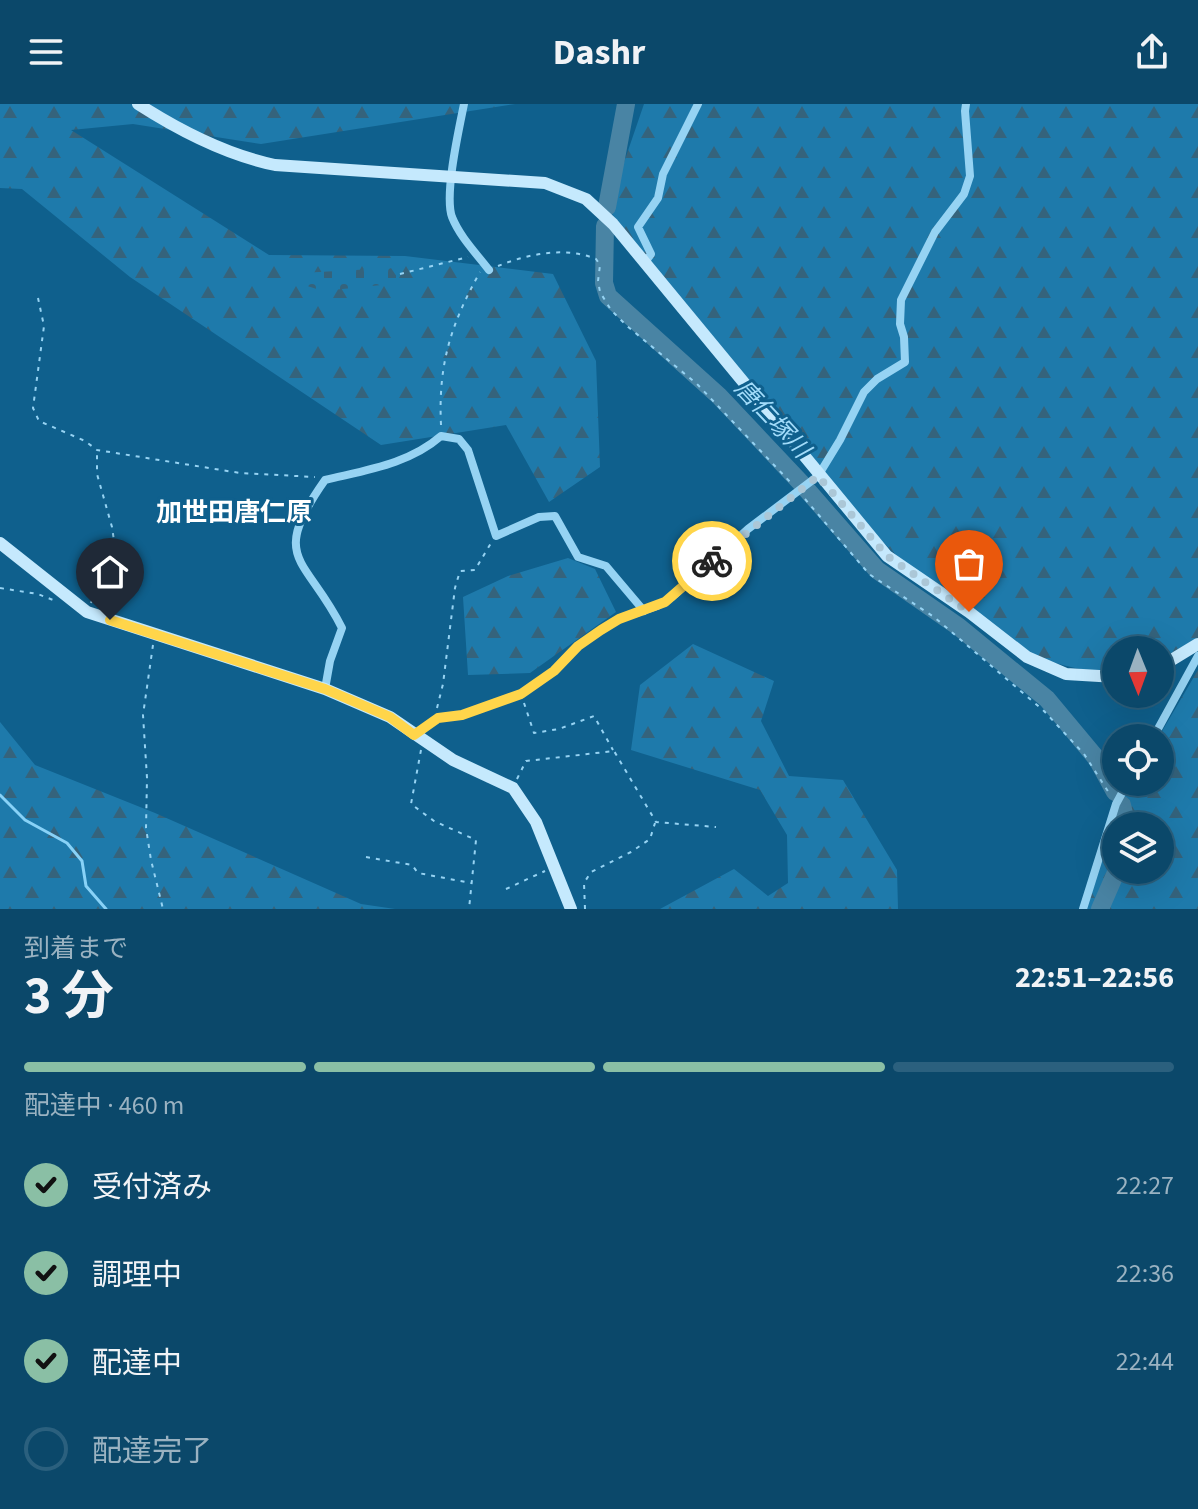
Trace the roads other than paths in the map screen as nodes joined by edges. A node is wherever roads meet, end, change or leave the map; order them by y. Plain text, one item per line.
1 (138, 104) edge
2 (464, 104) edge
3 (698, 104) edge
4 (966, 104) edge
5 (453, 177) junction
6 (645, 262) junction
7 (489, 270) road end
8 (818, 476) junction
9 (0, 543) edge
10 (644, 611) junction
11 (1198, 644) edge
12 (1198, 656) edge
13 (1174, 659) edge
14 (1102, 676) edge
15 (325, 689) junction
16 (1161, 724) edge
17 (418, 738) junction
18 (1120, 796) edge
19 (571, 909) edge
20 (1083, 909) edge

1 - 5 street
2 - 5 street
3 - 6 street
4 - 8 street
5 - 6 street
5 - 7 street
6 - 8 street
8 - 10 street
8 - 14 street
9 - 15 street
10 - 15 street
10 - 17 street
11 - 13 street
12 - 16 street
15 - 17 street
17 - 19 street
18 - 20 street

